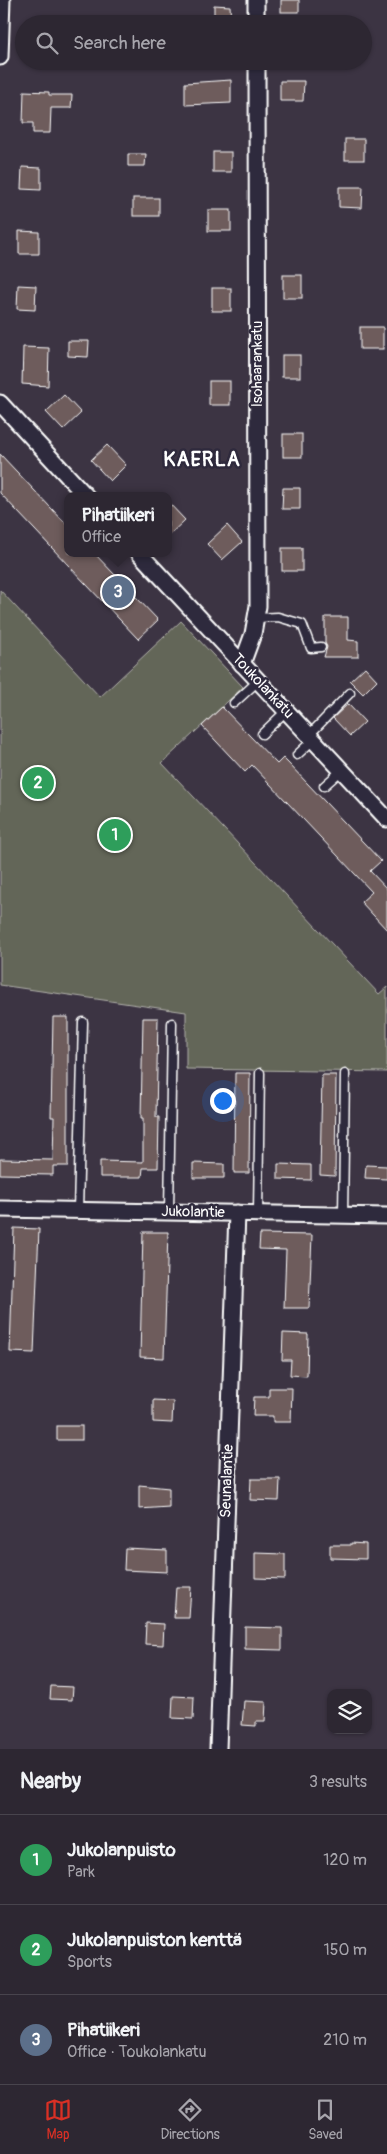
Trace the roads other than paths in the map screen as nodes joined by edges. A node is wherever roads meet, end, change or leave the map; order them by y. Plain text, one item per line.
1 (2, 0) edge
2 (256, 0) edge
3 (256, 15) edge
4 (0, 57) edge
5 (257, 70) edge
6 (0, 403) edge
7 (82, 492) edge
8 (143, 557) edge
9 (256, 618) junction
10 (321, 647) dead end
11 (242, 664) junction
12 (258, 681) junction
13 (350, 693) dead end
14 (234, 703) dead end
15 (286, 712) junction
16 (262, 734) dead end
17 (311, 738) junction
18 (297, 755) dead end
19 (342, 770) junction
20 (324, 786) dead end
21 (387, 819) edge
22 (83, 1022) dead end
23 (172, 1022) dead end
24 (260, 1072) dead end
25 (345, 1074) dead end
26 (0, 1209) edge
27 (78, 1210) junction
28 (169, 1212) junction
29 (237, 1213) junction
30 (258, 1213) junction
31 (344, 1215) junction
32 (387, 1216) edge
33 (218, 1749) edge

1 - 4 street
2 - 3 street
5 - 9 street, Isohaarankatu
6 - 7 street
8 - 11 street, Toukolankatu
9 - 10 lane
9 - 11 street, Isohaarankatu
11 - 12 street, Toukolankatu
12 - 14 lane
12 - 15 street, Toukolankatu
13 - 17 lane
15 - 16 lane
15 - 17 street, Toukolankatu
17 - 18 lane
17 - 19 street, Toukolankatu
19 - 20 lane
19 - 21 street, Toukolankatu
22 - 27 lane
23 - 28 lane
24 - 30 lane
25 - 31 lane
26 - 27 street, Jukolantie
27 - 28 street, Jukolantie
28 - 29 street, Jukolantie
29 - 30 street, Jukolantie
29 - 33 street, Seunalantie
30 - 31 street, Jukolantie
31 - 32 street, Jukolantie

